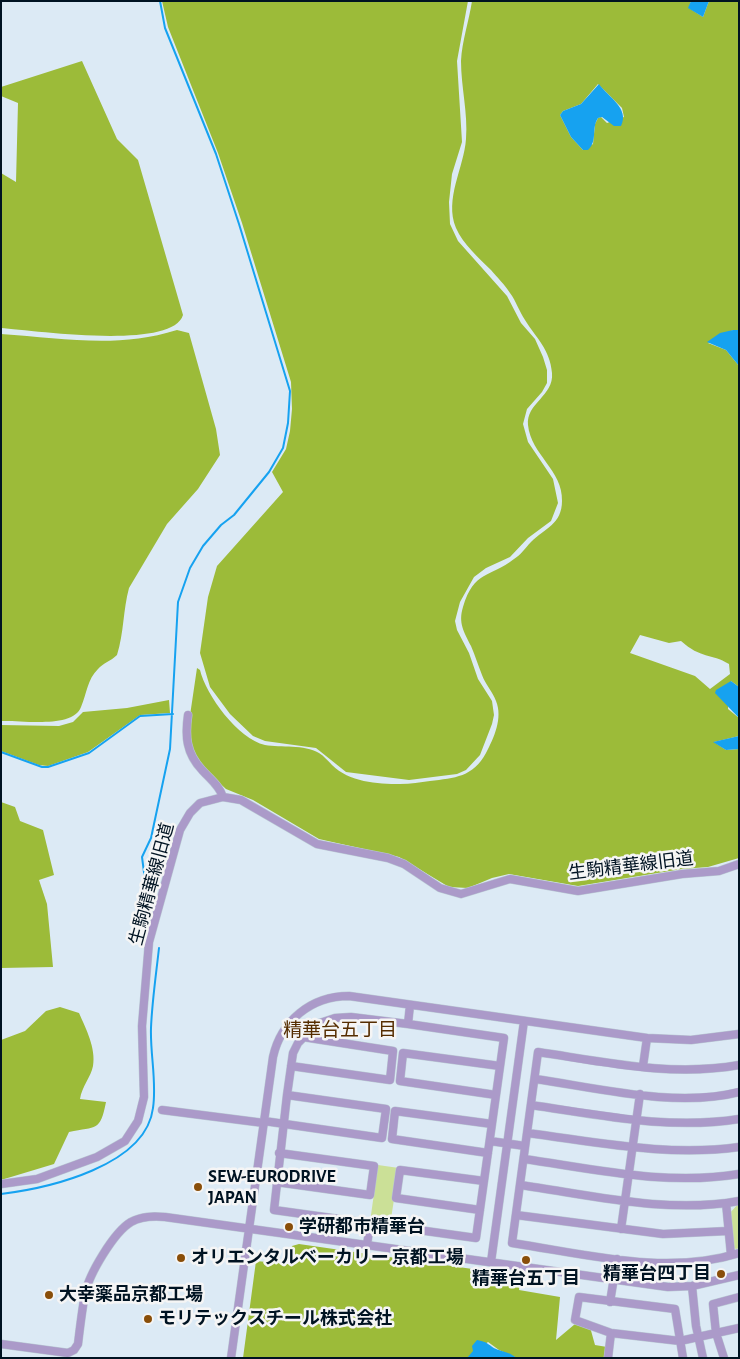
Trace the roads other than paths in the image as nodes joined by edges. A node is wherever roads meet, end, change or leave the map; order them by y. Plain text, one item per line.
1 (188, 715) dead end
2 (223, 797) junction
3 (739, 864) edge
4 (410, 1005) junction
5 (524, 1021) junction
6 (408, 1024) junction
7 (739, 1034) edge
8 (303, 1037) junction
9 (647, 1038) junction
10 (739, 1065) edge
11 (291, 1066) junction
12 (500, 1066) junction
13 (643, 1066) junction
14 (535, 1079) junction
15 (739, 1092) edge
16 (640, 1094) junction
17 (287, 1095) junction
18 (496, 1095) junction
19 (531, 1105) junction
20 (162, 1110) dead end
21 (739, 1120) edge
22 (636, 1121) junction
23 (264, 1122) junction
24 (282, 1124) junction
25 (492, 1124) junction
26 (528, 1133) junction
27 (382, 1138) junction
28 (392, 1139) junction
29 (490, 1141) junction
30 (508, 1144) junction
31 (526, 1146) junction
32 (739, 1146) edge
33 (632, 1147) junction
34 (279, 1153) junction
35 (488, 1153) junction
36 (524, 1159) junction
37 (629, 1174) junction
38 (739, 1174) edge
39 (276, 1182) junction
40 (484, 1182) junction
41 (1, 1184) edge
42 (520, 1185) junction
43 (625, 1200) junction
44 (739, 1201) edge
45 (726, 1203) junction
46 (480, 1210) junction
47 (516, 1215) junction
48 (370, 1224) junction
49 (250, 1229) junction
50 (621, 1229) junction
51 (728, 1231) junction
52 (367, 1245) junction
53 (735, 1254) edge
54 (616, 1259) junction
55 (491, 1262) junction
56 (739, 1275) edge
57 (614, 1279) junction
58 (692, 1286) junction
59 (739, 1297) edge
60 (610, 1302) junction
61 (739, 1328) edge
62 (611, 1333) junction
63 (716, 1334) junction
64 (698, 1338) junction
65 (680, 1341) junction
66 (1, 1344) edge
67 (232, 1358) edge
68 (608, 1358) edge
69 (683, 1358) edge
70 (703, 1358) edge
71 (724, 1358) edge

1 - 2 street
2 - 3 street, 生駒精華線旧道
2 - 41 street, 生駒精華線旧道
4 - 5 street
4 - 6 street
4 - 23 street
5 - 9 street
5 - 30 street
6 - 8 street
6 - 12 street
7 - 9 street
8 - 11 street
8 - 11 street
9 - 13 street
10 - 13 street
11 - 17 street
12 - 18 street
12 - 18 street
13 - 14 street
14 - 16 street
14 - 19 street
15 - 16 street
16 - 22 street
17 - 24 street
17 - 27 street
18 - 25 street
19 - 22 street
19 - 26 street
20 - 23 street
21 - 22 street
22 - 33 street
23 - 24 street
23 - 49 street
24 - 27 street
24 - 34 street
25 - 28 street
25 - 29 street
26 - 31 street
26 - 33 street
27 - 28 street
28 - 35 street
29 - 30 street
29 - 35 street
30 - 31 street
30 - 55 street
31 - 36 street
32 - 33 street
33 - 37 street
34 - 39 street
34 - 39 street
35 - 40 street
36 - 37 street
36 - 42 street
37 - 38 street
37 - 43 street
39 - 48 street
40 - 46 street
40 - 46 street
42 - 43 street
42 - 47 street
43 - 45 street
43 - 50 street
44 - 45 street
45 - 51 street
46 - 48 street
47 - 50 street
47 - 54 street
48 - 52 street
49 - 52 street
49 - 66 street
49 - 67 street
50 - 51 street
51 - 53 street
52 - 55 street
53 - 54 street
54 - 57 street
55 - 57 street
56 - 58 street
57 - 58 street
57 - 60 street
58 - 64 street
59 - 63 street
60 - 62 street
60 - 65 street
61 - 63 street
62 - 65 street
62 - 68 street
63 - 64 street
63 - 71 street
64 - 65 street
64 - 70 street
65 - 69 street

